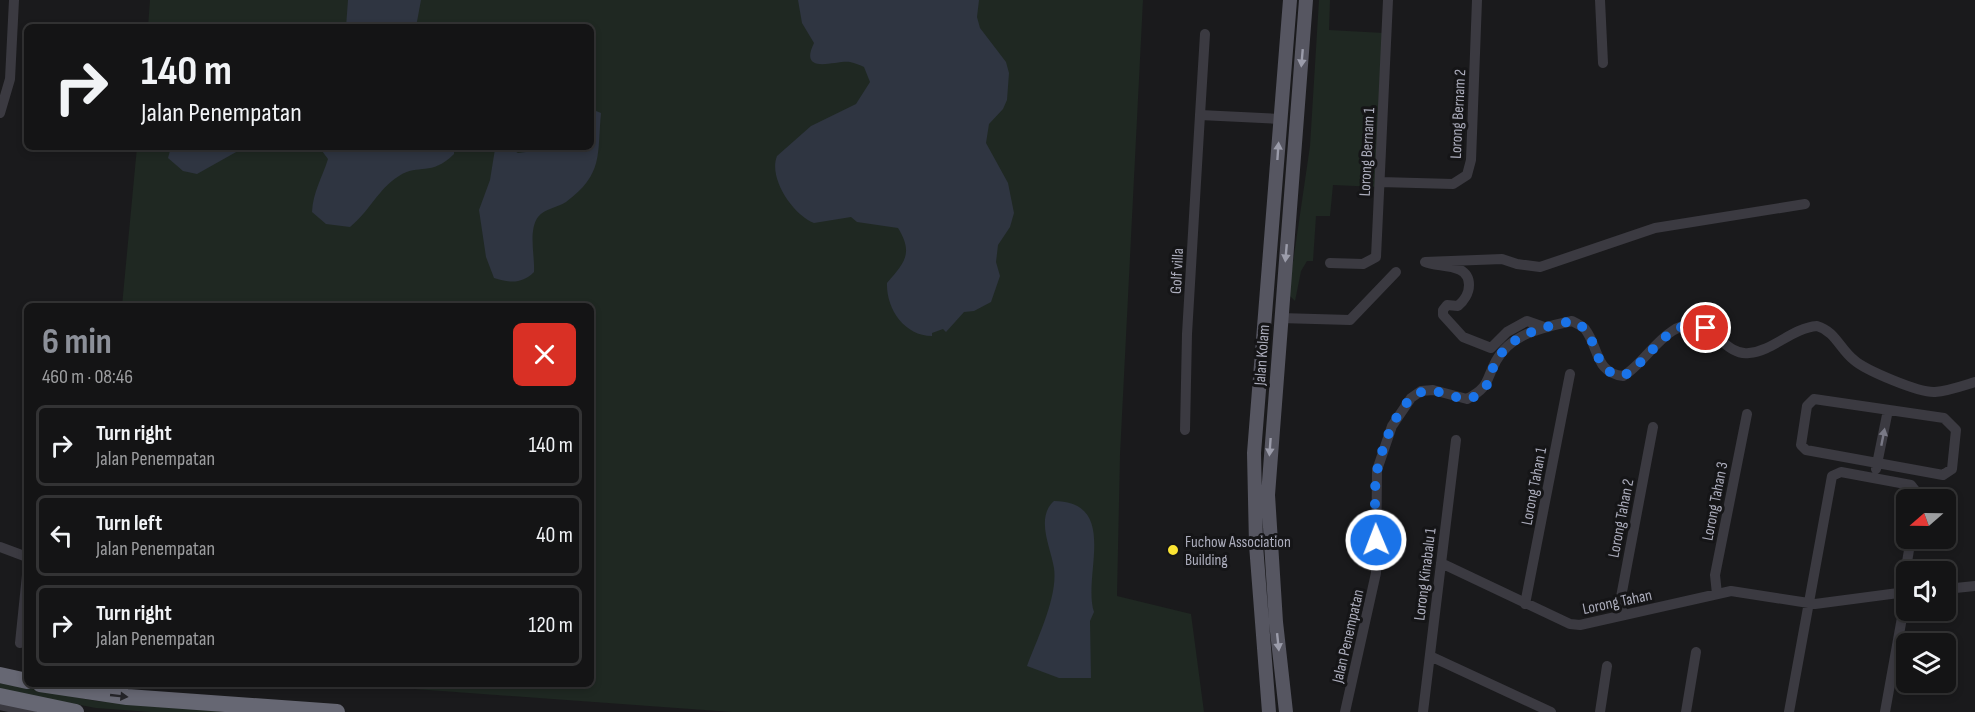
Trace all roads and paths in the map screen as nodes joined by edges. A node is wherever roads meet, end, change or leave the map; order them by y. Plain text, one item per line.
1 (14, 0) edge
2 (1290, 0) edge
3 (1306, 0) edge
4 (1388, 0) edge
5 (1477, 0) edge
6 (1600, 0) edge
7 (1204, 34) dead end
8 (1603, 63) dead end
9 (0, 113) edge
10 (1200, 115) junction
11 (1280, 119) junction
12 (1293, 171) junction
13 (1380, 182) junction
14 (1276, 183) junction
15 (1805, 204) dead end
16 (1330, 263) dead end
17 (1396, 272) dead end
18 (1280, 318) junction
19 (1544, 327) junction
20 (1570, 374) dead end
21 (1975, 382) edge
22 (1888, 410) junction
23 (1747, 414) dead end
24 (1653, 427) dead end
25 (1185, 430) dead end
26 (1456, 440) dead end
27 (1878, 463) junction
28 (1875, 478) junction
29 (1914, 489) edge
30 (0, 547) edge
31 (24, 556) edge
32 (1441, 563) junction
33 (1975, 586) edge
34 (1956, 588) edge
35 (1896, 593) edge
36 (1717, 594) junction
37 (1809, 603) junction
38 (24, 604) edge
39 (1525, 604) junction
40 (1622, 615) junction
41 (1901, 621) edge
42 (20, 643) dead end
43 (1695, 652) dead end
44 (1430, 656) junction
45 (1607, 666) dead end
46 (0, 675) edge
47 (24, 680) edge
48 (60, 687) edge
49 (0, 696) edge
50 (0, 705) edge
51 (55, 711) edge
52 (31, 712) edge
53 (76, 712) edge
54 (337, 712) edge
55 (1269, 712) edge
56 (1286, 712) edge
57 (1345, 712) edge
58 (1423, 712) edge
59 (1551, 712) edge
60 (1600, 712) edge
61 (1686, 712) edge
62 (1789, 712) edge
63 (1885, 712) edge

1 - 9 street
2 - 11 main road, Jalan Kolam
3 -> 12 main road, Jalan Kolam
4 - 13 street, Lorong Bernam 1
5 - 13 street, Lorong Bernam 2
6 - 8 street
7 - 10 street, Golf villa
10 - 11 street
10 - 25 street, Golf villa
14 -> 11 main road, Jalan Kolam
12 - 14 main road
12 -> 18 main road, Jalan Kolam
13 - 16 street, Lorong Bernam 1
14 - 55 main road, Jalan Kolam
15 - 19 street
17 - 18 street
18 -> 56 main road, Jalan Kolam
19 - 21 street, Jalan Penempatan
19 - 57 street, Jalan Penempatan
20 - 39 street, Lorong Tahan 1
27 -> 22 street
22 - 27 street
22 - 27 street
23 - 36 street, Lorong Tahan 3
24 - 40 street, Lorong Tahan 2
26 - 32 street, Lorong Kinabalu 1
27 - 28 street
28 - 29 street
28 - 37 street
30 - 31 street
32 - 39 street, Lorong Tahan
32 - 44 street, Lorong Kinabalu 1
33 - 34 street
35 - 37 street, Lorong Tahan
36 - 37 street, Lorong Tahan
36 - 40 street, Lorong Tahan
37 - 62 street
38 - 42 street
39 - 40 street, Lorong Tahan
41 - 63 street
43 - 61 street
44 - 58 street, Lorong Kinabalu 1
44 - 59 street
45 - 60 street
46 - 47 highway
48 -> 54 highway
49 - 51 highway
50 - 52 street
51 - 53 highway

